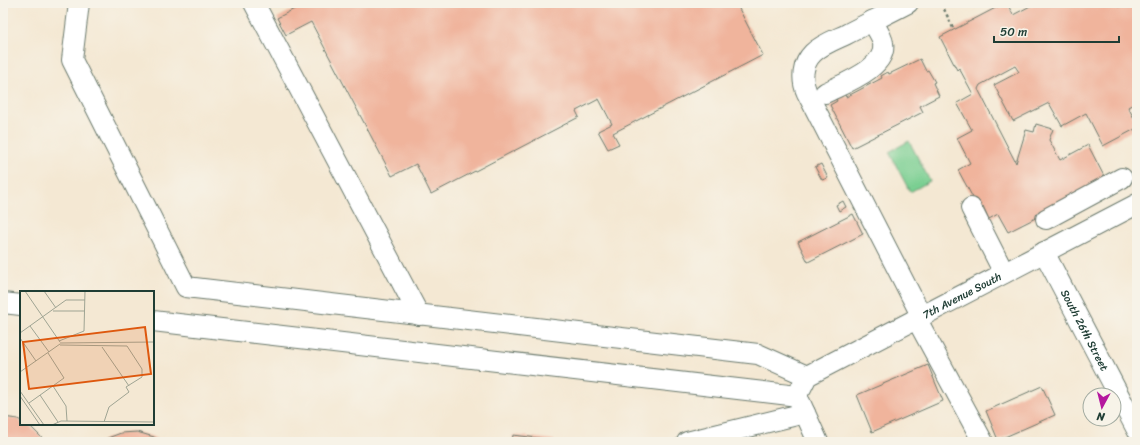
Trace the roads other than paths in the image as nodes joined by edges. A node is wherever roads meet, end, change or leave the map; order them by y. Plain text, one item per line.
1 (79, 3) edge
2 (254, 3) edge
3 (908, 3) edge
4 (872, 21) junction
5 (816, 93) junction
6 (1130, 184) edge
7 (1137, 204) edge
8 (971, 208) dead end
9 (1046, 219) dead end
10 (1044, 252) junction
11 (1004, 273) junction
12 (3, 303) edge
13 (20, 305) edge
14 (419, 315) junction
15 (919, 317) junction
16 (154, 321) edge
17 (807, 376) junction
18 (802, 405) junction
19 (1137, 430) edge
20 (687, 442) edge
21 (818, 442) edge
22 (983, 442) edge

1 - 14 street
2 - 14 street
3 - 4 street
4 - 5 street
4 - 5 street
5 - 15 street
6 - 9 street
7 - 10 street, 7th Avenue South
8 - 11 street
10 - 11 street, 7th Avenue South
10 - 19 street, South 26th Street
11 - 15 street, 7th Avenue South
12 - 13 street
14 - 17 street
15 - 17 street, 7th Avenue South
15 - 22 street
16 - 18 street
17 - 18 street
18 - 20 street
18 - 21 street

